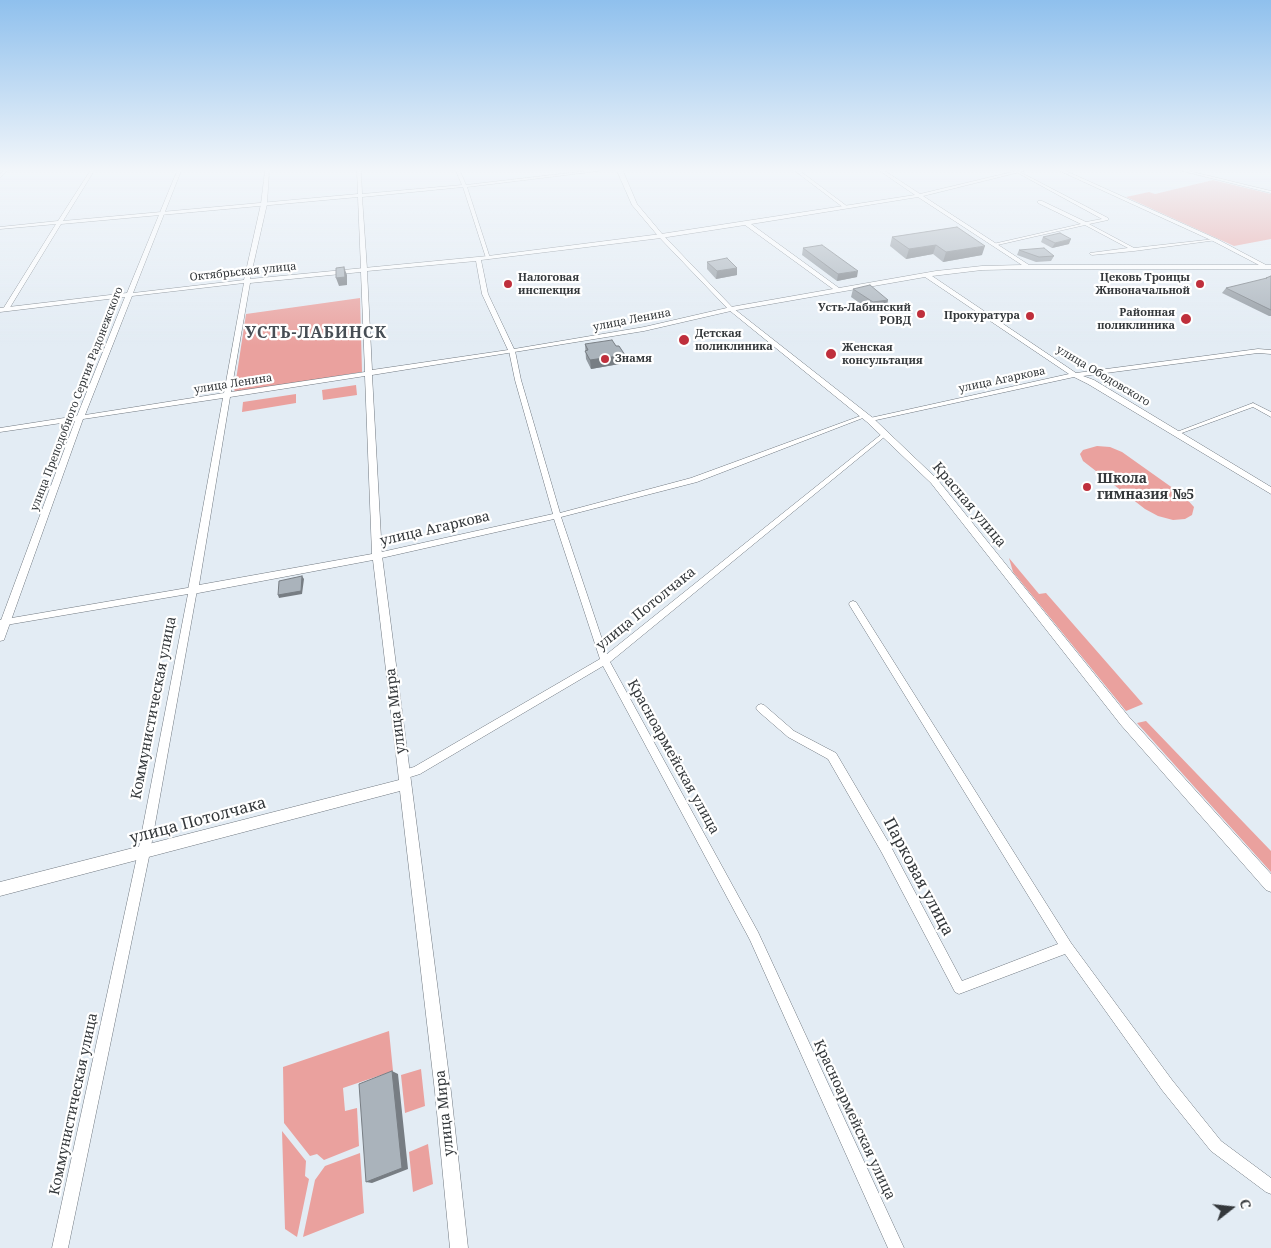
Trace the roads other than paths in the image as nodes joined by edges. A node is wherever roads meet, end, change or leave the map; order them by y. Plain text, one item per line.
1 (53, 229) edge
2 (156, 229) edge
3 (258, 229) edge
4 (362, 229) edge
5 (479, 229) edge
6 (655, 229) edge
7 (702, 229) edge
8 (755, 229) edge
9 (971, 229) edge
10 (1059, 229) edge
11 (1096, 229) edge
12 (1191, 229) edge
13 (661, 236) junction
14 (1215, 240) junction
15 (995, 245) junction
16 (1134, 250) junction
17 (1092, 254) dead end
18 (488, 258) junction
19 (478, 260) junction
20 (1268, 266) edge
21 (1028, 268) junction
22 (364, 269) junction
23 (927, 275) junction
24 (247, 281) junction
25 (838, 290) junction
26 (129, 295) junction
27 (731, 309) junction
28 (3, 310) edge
29 (0, 319) edge
30 (512, 352) junction
31 (1271, 352) edge
32 (370, 374) junction
33 (1075, 375) junction
34 (228, 395) junction
35 (1271, 415) edge
36 (80, 418) junction
37 (867, 418) junction
38 (0, 430) edge
39 (1176, 433) junction
40 (885, 434) junction
41 (1271, 491) edge
42 (557, 516) junction
43 (377, 556) junction
44 (193, 590) junction
45 (853, 604) dead end
46 (3, 622) edge
47 (0, 637) edge
48 (604, 661) junction
49 (761, 708) dead end
50 (404, 779) junction
51 (144, 852) junction
52 (1271, 886) edge
53 (0, 889) edge
54 (1067, 947) junction
55 (1271, 1187) edge
56 (60, 1248) edge
57 (459, 1248) edge
58 (896, 1248) edge

1 - 28 street
2 - 26 street, улица Преподобного Сергия Радонежского
3 - 24 street, Коммунистическая улица
4 - 22 street, улица Мира
5 - 18 street
6 - 13 main road, Красная улица
7 - 13 street, Октябрьская улица
8 - 25 street
9 - 15 street
10 - 15 street
11 - 16 street
12 - 14 street
13 - 18 street, Октябрьская улица
13 - 27 main road, Красная улица
14 - 16 street
14 - 20 street
15 - 21 street
16 - 17 street
18 - 19 street, Октябрьская улица
19 - 22 street, Октябрьская улица
19 - 30 street, Красноармейская улица
20 - 21 street, улица Ленина
21 - 23 street, улица Ленина
22 - 24 street, Октябрьская улица
22 - 32 street, улица Мира
23 - 25 street, улица Ленина
23 - 33 street, улица Ободовского
24 - 26 street, Октябрьская улица
24 - 34 street, Коммунистическая улица
25 - 27 street, улица Ленина
26 - 28 street, Октябрьская улица
26 - 36 street, улица Преподобного Сергия Радонежского
27 - 30 street, улица Ленина
27 - 37 main road, Красная улица
28 - 29 street
30 - 32 street, улица Ленина
30 - 42 street, Красноармейская улица
31 - 33 street, улица Агаркова
32 - 34 street, улица Ленина
32 - 43 street, улица Мира
33 - 37 street, улица Агаркова
33 - 39 street, улица Ободовского
34 - 36 street, улица Ленина
34 - 44 street, Коммунистическая улица
35 - 39 street
36 - 38 street, улица Ленина
36 - 46 street, улица Преподобного Сергия Радонежского
37 - 40 main road, Красная улица
37 - 42 street, улица Агаркова
39 - 41 street, улица Ободовского
40 - 48 street, улица Потолчака
40 - 52 main road, Красная улица
42 - 43 street, улица Агаркова
42 - 48 street, Красноармейская улица
43 - 44 street, улица Агаркова
43 - 50 street, улица Мира
44 - 46 street, улица Агаркова
44 - 51 street, Коммунистическая улица
45 - 54 street
46 - 47 street, улица Преподобного Сергия Радонежского
48 - 50 street, улица Потолчака
48 - 58 street, Красноармейская улица
49 - 54 street, Парковая улица
50 - 51 street, улица Потолчака
50 - 57 street, улица Мира
51 - 53 street, улица Потолчака
51 - 56 street, Коммунистическая улица
54 - 55 street

